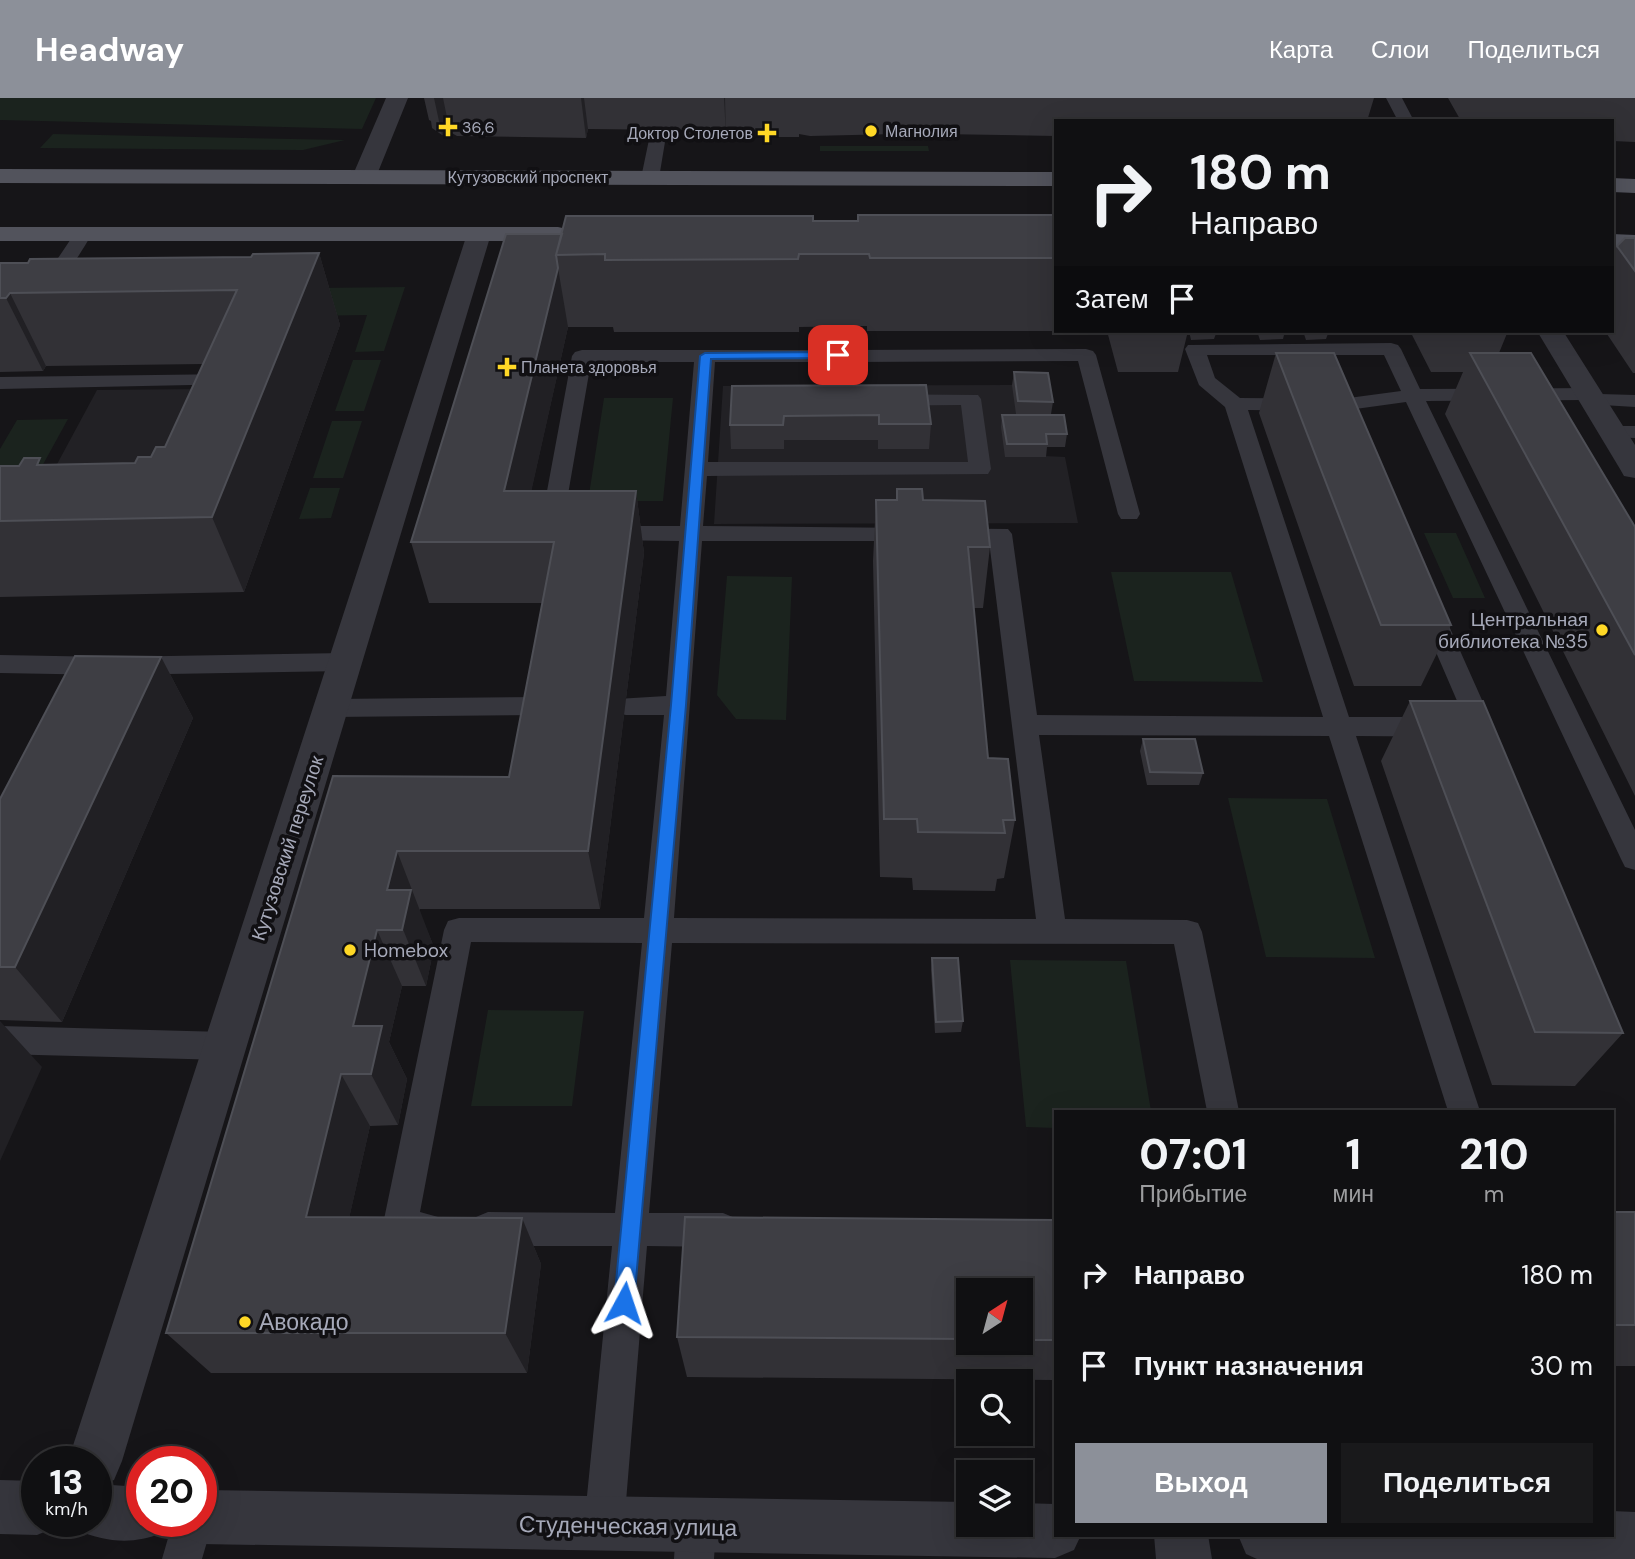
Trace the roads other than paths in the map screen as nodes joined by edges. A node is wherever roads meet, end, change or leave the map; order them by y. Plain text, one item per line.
1 (397, 98) edge
2 (1394, 98) edge
3 (1405, 119) edge
4 (659, 130) dead end
5 (0, 176) edge
6 (364, 177) junction
7 (650, 178) junction
8 (1054, 179) edge
9 (1614, 185) edge
10 (1635, 186) edge
11 (0, 233) edge
12 (83, 234) junction
13 (479, 234) junction
14 (588, 234) edge
15 (1614, 241) edge
16 (1635, 242) edge
17 (0, 308) edge
18 (837, 327) dead end
19 (1551, 333) edge
20 (838, 355) junction
21 (705, 356) junction
22 (0, 383) edge
23 (1413, 394) junction
24 (1591, 397) junction
25 (1635, 401) edge
26 (222, 404) edge
27 (1235, 404) junction
28 (1340, 405) junction
29 (1351, 430) edge
30 (1624, 432) edge
31 (697, 469) junction
32 (1635, 469) edge
33 (1129, 514) dead end
34 (692, 533) junction
35 (1421, 591) edge
36 (345, 662) junction
37 (0, 664) edge
38 (110, 666) junction
39 (98, 691) edge
40 (678, 705) junction
41 (548, 706) edge
42 (625, 706) dead end
43 (332, 708) junction
44 (1026, 725) junction
45 (1339, 727) junction
46 (1635, 859) edge
47 (656, 929) junction
48 (1052, 931) junction
49 (0, 1040) edge
50 (225, 1046) junction
51 (1223, 1110) edge
52 (1464, 1110) edge
53 (631, 1229) junction
54 (754, 1230) edge
55 (100, 1446) edge
56 (0, 1507) edge
57 (21, 1508) edge
58 (217, 1517) edge
59 (604, 1526) junction
60 (1054, 1531) edge
61 (188, 1537) edge
62 (1181, 1537) edge
63 (1542, 1537) edge
64 (1635, 1539) edge
65 (695, 1543) edge
66 (182, 1559) edge
67 (1184, 1559) edge

1 - 6 street
2 - 3 lane
4 - 7 lane
5 - 6 main road, Кутузовский проспект
6 - 7 main road, Кутузовский проспект
7 - 8 main road, Кутузовский проспект
9 - 10 main road
11 - 12 main road
12 - 13 main road
12 - 17 lane
13 - 14 main road
13 - 36 street, Кутузовский переулок
15 - 16 main road
18 - 20 lane
19 - 24 street
20 - 21 lane
20 - 31 lane
20 - 33 lane
21 - 31 lane
21 - 34 lane
22 - 26 lane
23 - 24 lane
23 - 27 lane
23 - 28 lane
23 - 46 lane
24 - 25 lane
24 - 30 street
27 - 28 lane
27 - 45 lane
28 - 29 lane
30 - 32 street
31 - 34 lane
34 - 40 lane
34 - 44 lane
35 - 45 lane
36 - 38 lane
36 - 43 street, Кутузовский переулок
37 - 38 lane
38 - 39 lane
40 - 42 lane
40 - 47 lane
41 - 43 lane
43 - 50 street, Кутузовский переулок
44 - 45 lane
44 - 48 lane
45 - 52 lane
47 - 48 lane
47 - 53 lane
47 - 53 lane
48 - 51 lane
49 - 50 lane
50 - 55 street, Кутузовский переулок
53 - 54 lane
53 - 59 lane
56 - 57 street
58 - 59 street, Студенческая улица
59 - 65 street, Студенческая улица
60 - 65 street, Студенческая улица
61 - 66 lane
62 - 67 street
63 - 64 street

